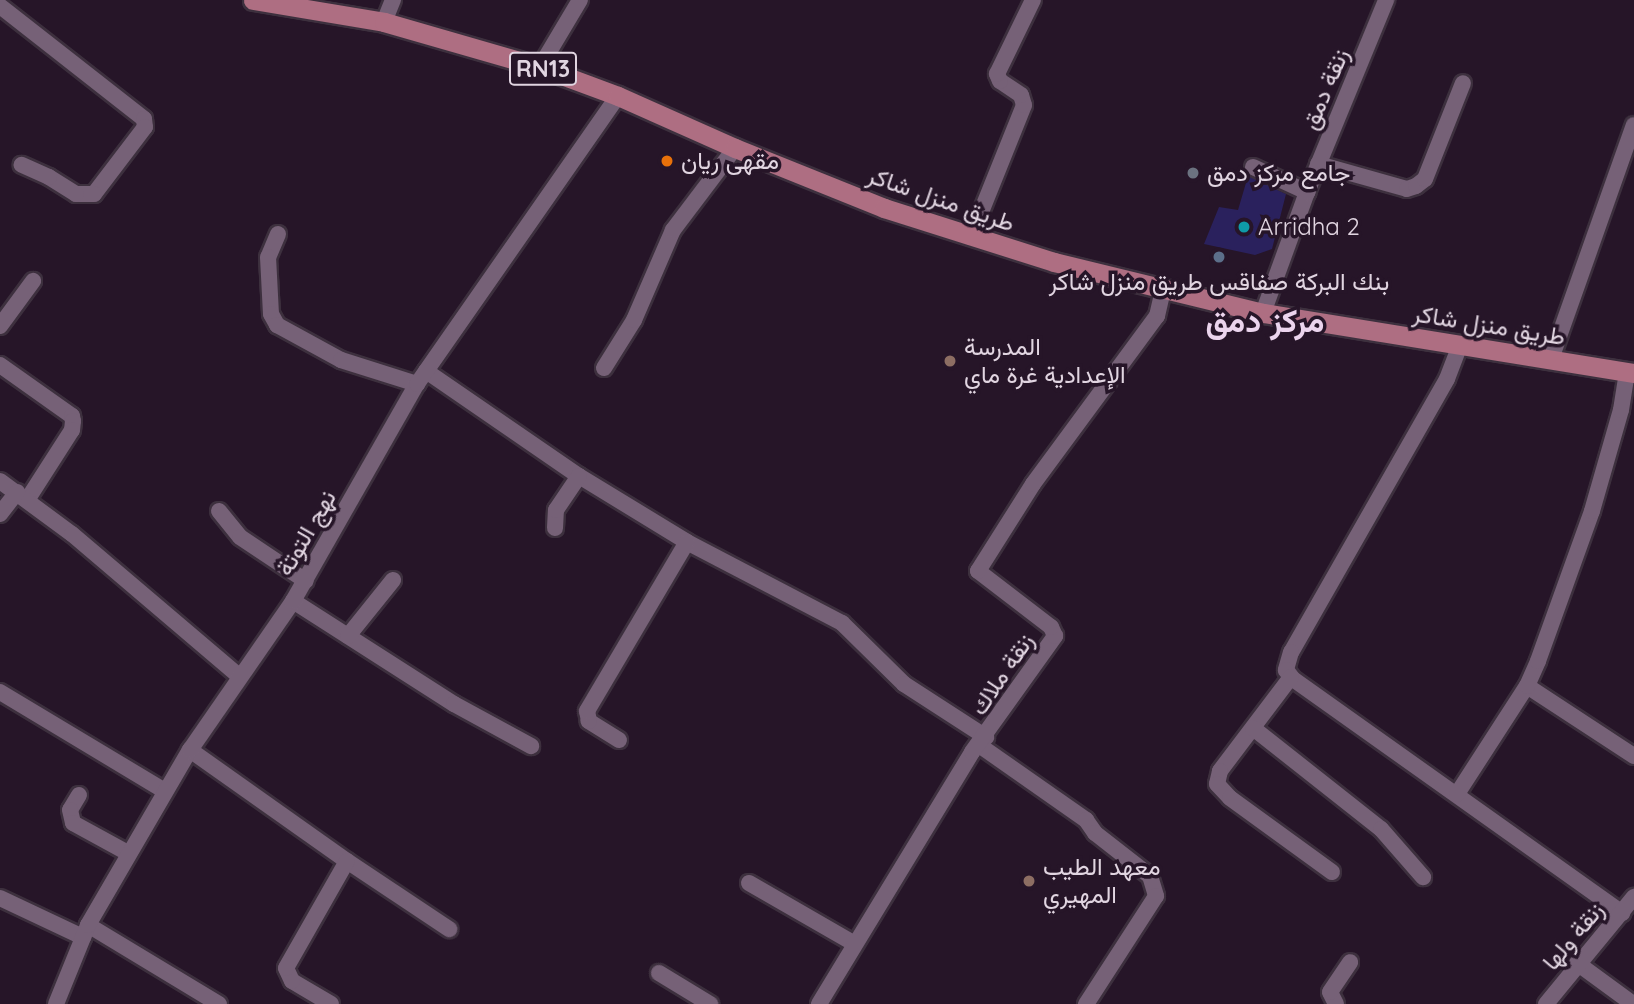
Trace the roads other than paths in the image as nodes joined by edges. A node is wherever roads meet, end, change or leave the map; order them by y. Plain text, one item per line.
1 (253, 0) edge
2 (393, 0) edge
3 (580, 0) edge
4 (1033, 0) edge
5 (1386, 0) edge
6 (0, 6) edge
7 (384, 22) junction
8 (540, 67) junction
9 (1463, 83) dead end
10 (618, 96) junction
11 (1634, 125) edge
12 (736, 148) junction
13 (1318, 164) junction
14 (22, 165) dead end
15 (1253, 167) dead end
16 (1307, 192) junction
17 (278, 234) dead end
18 (971, 237) junction
19 (33, 281) dead end
20 (1163, 291) junction
21 (1263, 313) junction
22 (0, 327) edge
23 (1460, 345) junction
24 (1552, 359) junction
25 (0, 365) edge
26 (604, 368) dead end
27 (1630, 372) edge
28 (422, 377) junction
29 (579, 476) junction
30 (0, 481) edge
31 (22, 496) junction
32 (219, 511) dead end
33 (0, 514) edge
34 (555, 527) dead end
35 (687, 542) junction
36 (393, 580) dead end
37 (306, 581) junction
38 (293, 601) junction
39 (348, 636) junction
40 (239, 676) junction
41 (1291, 677) junction
42 (1527, 686) junction
43 (0, 692) edge
44 (1253, 728) junction
45 (619, 740) dead end
46 (983, 741) junction
47 (530, 746) dead end
48 (190, 750) junction
49 (1634, 756) edge
50 (165, 791) junction
51 (1457, 794) junction
52 (79, 795) dead end
53 (128, 853) junction
54 (347, 861) junction
55 (1332, 872) dead end
56 (1423, 877) dead end
57 (749, 883) dead end
58 (1634, 897) edge
59 (0, 898) edge
60 (1622, 913) junction
61 (449, 929) dead end
62 (86, 931) junction
63 (855, 944) junction
64 (1350, 962) dead end
65 (1577, 963) junction
66 (659, 973) dead end
67 (56, 1004) edge
68 (219, 1004) edge
69 (331, 1004) edge
70 (710, 1004) edge
71 (819, 1004) edge
72 (1086, 1004) edge
73 (1336, 1004) edge
74 (1546, 1004) edge
75 (1633, 1004) edge

1 - 7 main road, طريق منزل شاكر / RN13
2 - 7 street
3 - 8 street
4 - 18 street
5 - 13 street, زنقة دمق
6 - 14 street
7 - 8 main road, طريق منزل شاكر / RN13
8 - 10 main road, طريق منزل شاكر / RN13
9 - 13 street
10 - 12 main road, طريق منزل شاكر / RN13
10 - 28 street, نهج التوتة
11 - 24 street
12 - 18 main road, طريق منزل شاكر / RN13
12 - 26 street
13 - 16 street, زنقة دمق
15 - 16 street
16 - 21 street, زنقة دمق
17 - 28 street
18 - 20 main road, طريق منزل شاكر / RN13
19 - 22 street
20 - 21 main road, طريق منزل شاكر / RN13
20 - 46 street, زنقة ملاك
21 - 23 main road, طريق منزل شاكر / RN13
23 - 24 main road, طريق منزل شاكر / RN13
23 - 41 street
24 - 27 main road, طريق منزل شاكر / RN13
25 - 31 street
27 - 42 street
28 - 29 street
28 - 37 street, نهج التوتة
29 - 34 street
29 - 35 street
30 - 31 street
31 - 33 street
31 - 40 street
32 - 37 street
35 - 45 street
35 - 46 street
36 - 39 street
37 - 38 street, نهج التوتة
38 - 39 street
38 - 40 street, نهج التوتة
39 - 47 street
40 - 48 street, نهج التوتة
41 - 44 street
41 - 51 street
42 - 49 street
42 - 51 street
43 - 50 street
44 - 55 street
44 - 56 street
46 - 63 street, زنقة ملاك
46 - 72 street
48 - 50 street, نهج التوتة
48 - 54 street
50 - 53 street, نهج التوتة
51 - 60 street
52 - 53 street
53 - 62 street, نهج التوتة
54 - 61 street
54 - 69 street
57 - 63 street
58 - 60 street, زنقة ولها
59 - 62 street
60 - 65 street, زنقة ولها
62 - 67 street, نهج التوتة
62 - 68 street
63 - 71 street, زنقة ملاك
64 - 73 street
65 - 74 street, زنقة ولها
65 - 75 street
66 - 70 street

